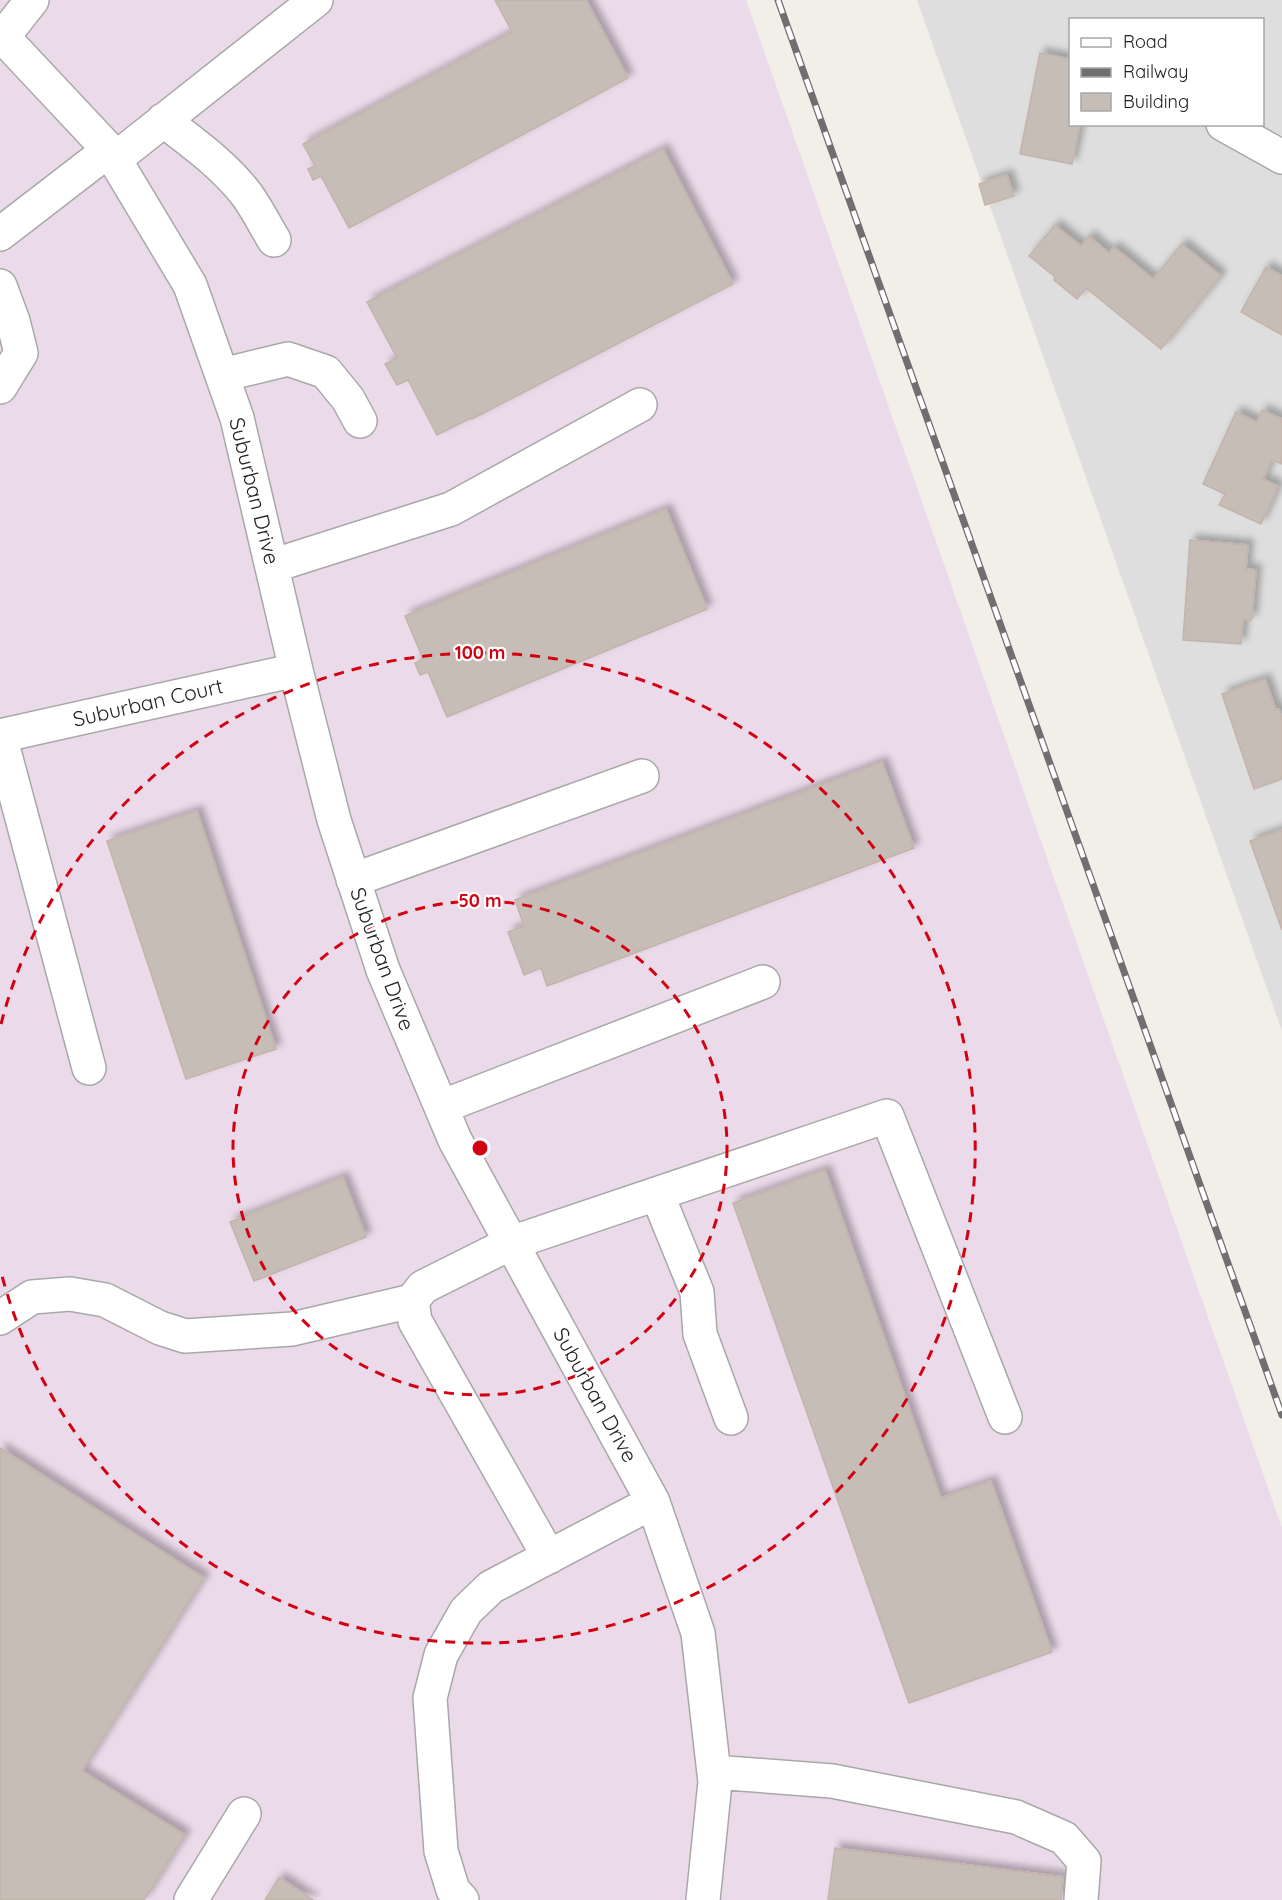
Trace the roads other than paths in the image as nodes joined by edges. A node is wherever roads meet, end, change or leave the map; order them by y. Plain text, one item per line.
1 (32, 0) edge
2 (316, 0) edge
3 (1, 34) edge
4 (163, 120) junction
5 (1226, 126) edge
6 (112, 154) junction
7 (1282, 158) edge
8 (0, 234) edge
9 (274, 240) dead end
10 (0, 286) edge
11 (222, 375) junction
12 (0, 387) edge
13 (640, 405) dead end
14 (360, 421) dead end
15 (272, 566) junction
16 (296, 670) junction
17 (0, 736) edge
18 (642, 776) dead end
19 (353, 880) junction
20 (764, 982) dead end
21 (89, 1068) dead end
22 (441, 1107) junction
23 (657, 1194) junction
24 (511, 1243) junction
25 (412, 1300) junction
26 (0, 1318) edge
27 (1005, 1417) dead end
28 (731, 1418) dead end
29 (653, 1502) junction
30 (549, 1557) junction
31 (714, 1772) junction
32 (244, 1814) dead end
33 (191, 1900) edge
34 (462, 1900) edge
35 (703, 1900) edge
36 (1081, 1900) edge

1 - 3 street
2 - 4 street
3 - 6 street, Suburban Drive
4 - 6 street
4 - 9 street
5 - 7 street
6 - 8 street
6 - 11 street, Suburban Drive
10 - 12 street
11 - 14 street
11 - 15 street, Suburban Drive
13 - 15 street
15 - 16 street, Suburban Drive
16 - 17 street, Suburban Court
16 - 19 street, Suburban Drive
17 - 21 street
18 - 19 street
19 - 22 street, Suburban Drive
20 - 22 street
22 - 24 street, Suburban Drive
23 - 24 street
23 - 27 street
23 - 28 street
24 - 25 street
24 - 29 street, Suburban Drive
25 - 26 street
25 - 30 street
29 - 30 street
29 - 31 street, Suburban Drive
30 - 34 street
31 - 35 street, Suburban Drive
31 - 36 street
32 - 33 street

